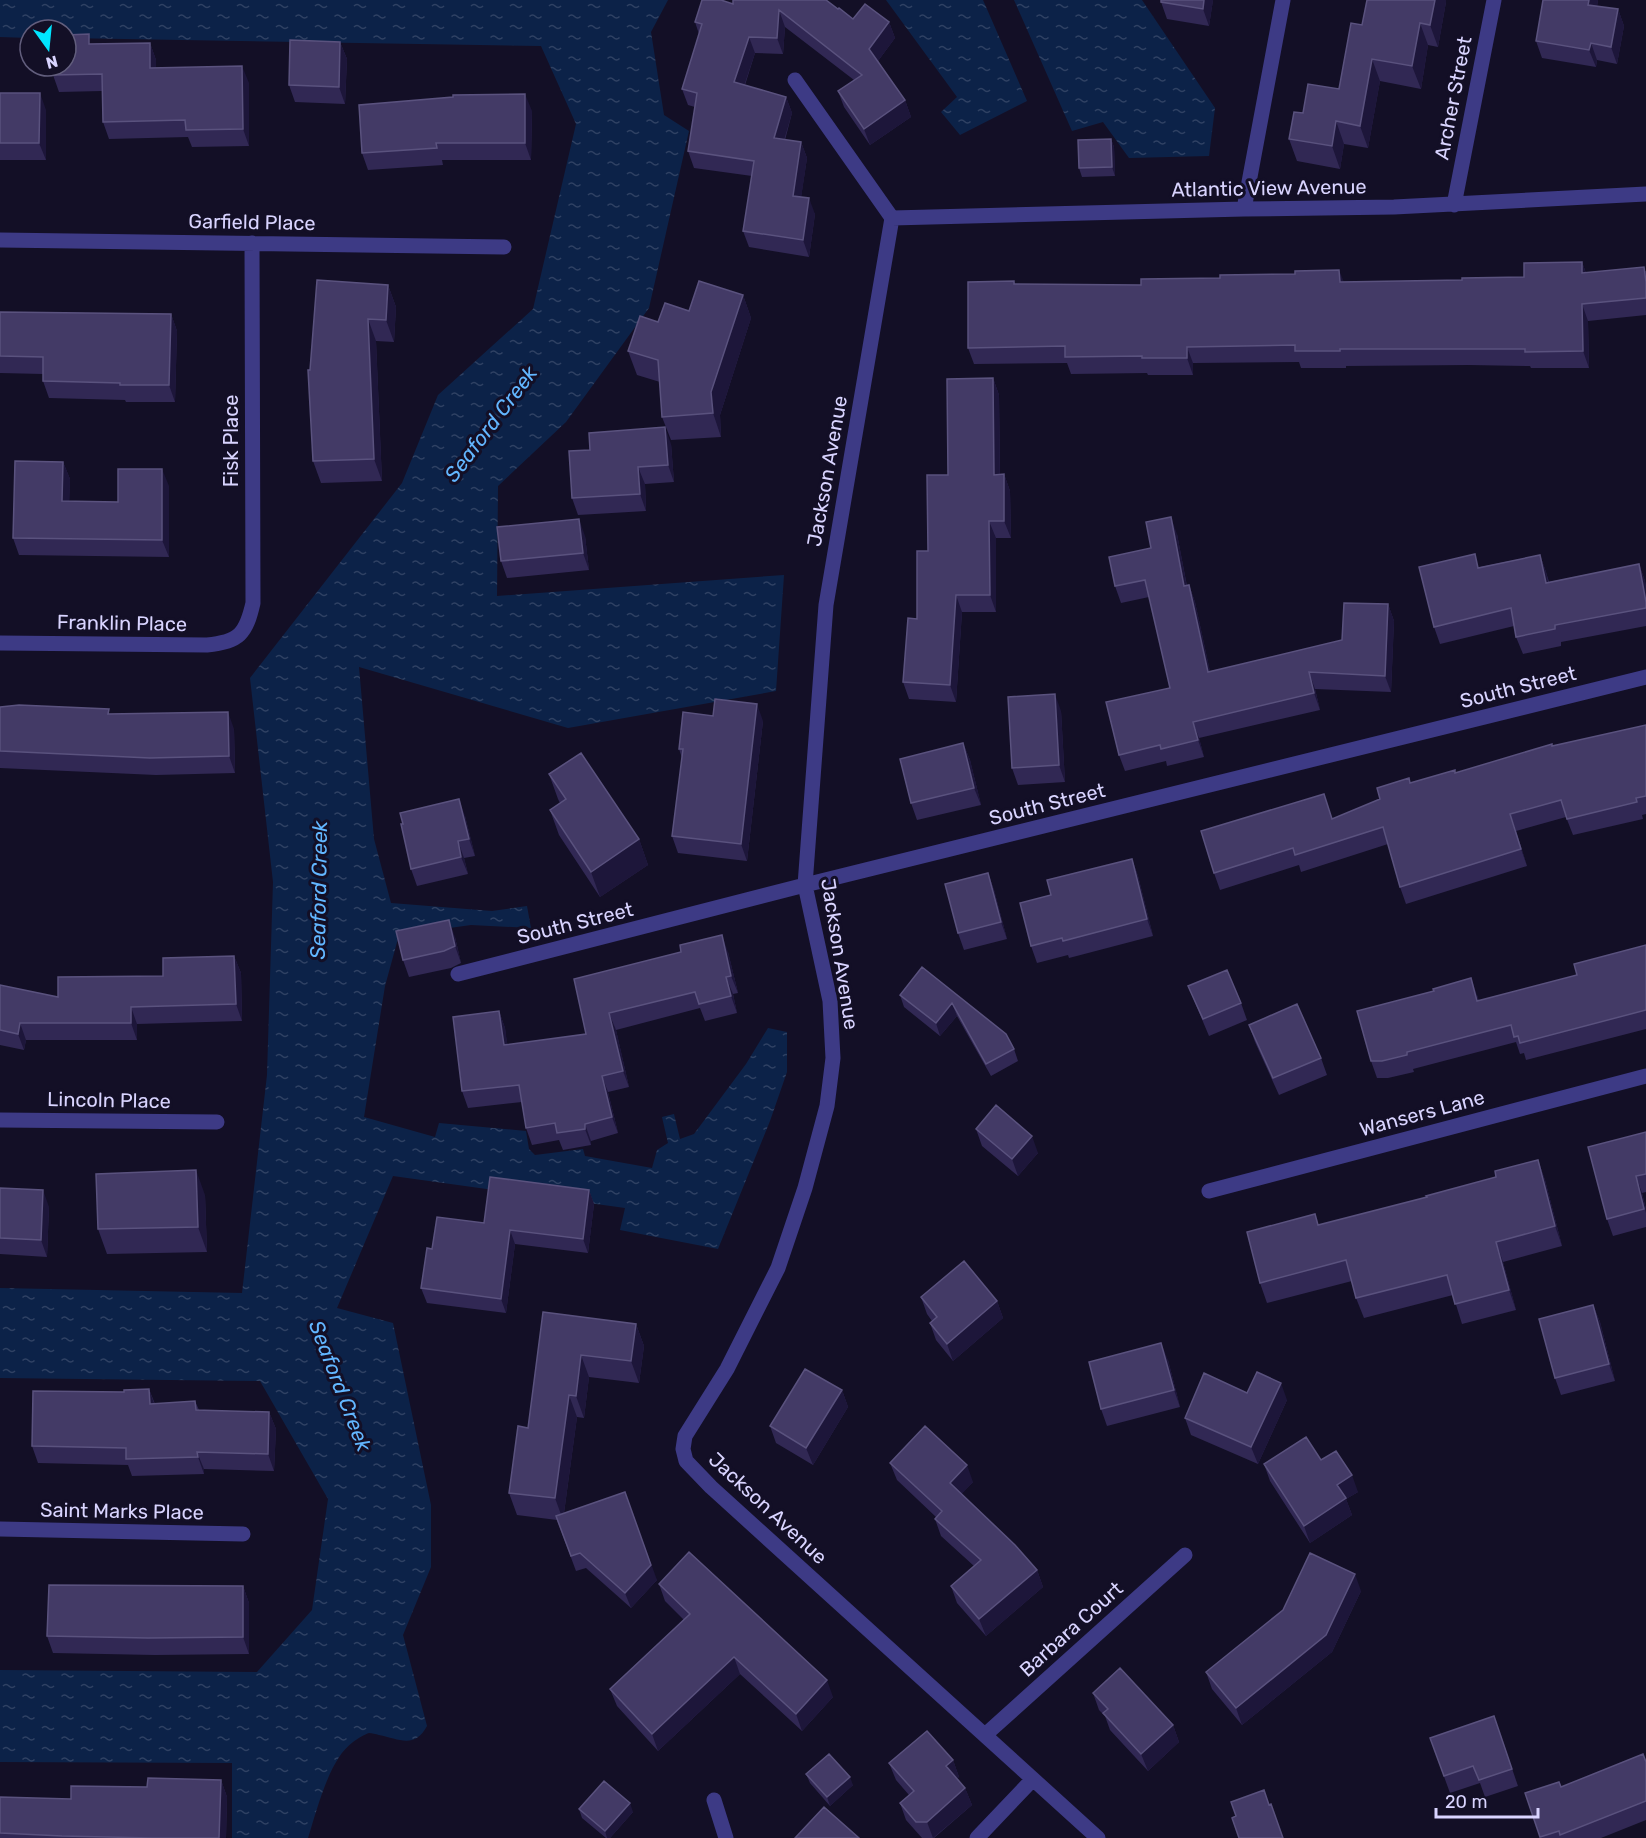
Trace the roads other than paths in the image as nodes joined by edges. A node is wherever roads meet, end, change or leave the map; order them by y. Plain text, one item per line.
1 (1283, 0) edge
2 (1494, 0) edge
3 (795, 80) dead end
4 (1646, 194) edge
5 (1454, 205) junction
6 (1244, 209) junction
7 (892, 218) junction
8 (0, 240) edge
9 (252, 243) junction
10 (504, 246) dead end
11 (241, 635) joint
12 (0, 642) edge
13 (1646, 677) edge
14 (806, 885) junction
15 (458, 975) dead end
16 (1646, 1076) edge
17 (0, 1120) edge
18 (217, 1122) dead end
19 (1209, 1191) dead end
20 (0, 1529) edge
21 (243, 1534) dead end
22 (1185, 1554) dead end
23 (985, 1735) junction
24 (1033, 1779) junction
25 (714, 1800) dead end
26 (726, 1838) edge
27 (977, 1838) edge
28 (1098, 1838) edge

1 - 6 street
2 - 5 street, Archer Street
3 - 7 street
4 - 5 street, Atlantic View Avenue
5 - 6 street, Atlantic View Avenue
6 - 7 street, Atlantic View Avenue
7 - 14 street, Jackson Avenue
8 - 9 street, Garfield Place
9 - 10 street, Garfield Place
9 - 11 street, Fisk Place
11 - 12 street, Franklin Place
13 - 14 street, South Street
14 - 15 street, South Street
14 - 23 street, Jackson Avenue
16 - 19 street, Wansers Lane
17 - 18 street, Lincoln Place
20 - 21 street, Saint Marks Place
22 - 23 street, Barbara Court
23 - 24 street, Jackson Avenue
24 - 27 street
24 - 28 street, Jackson Avenue
25 - 26 street

